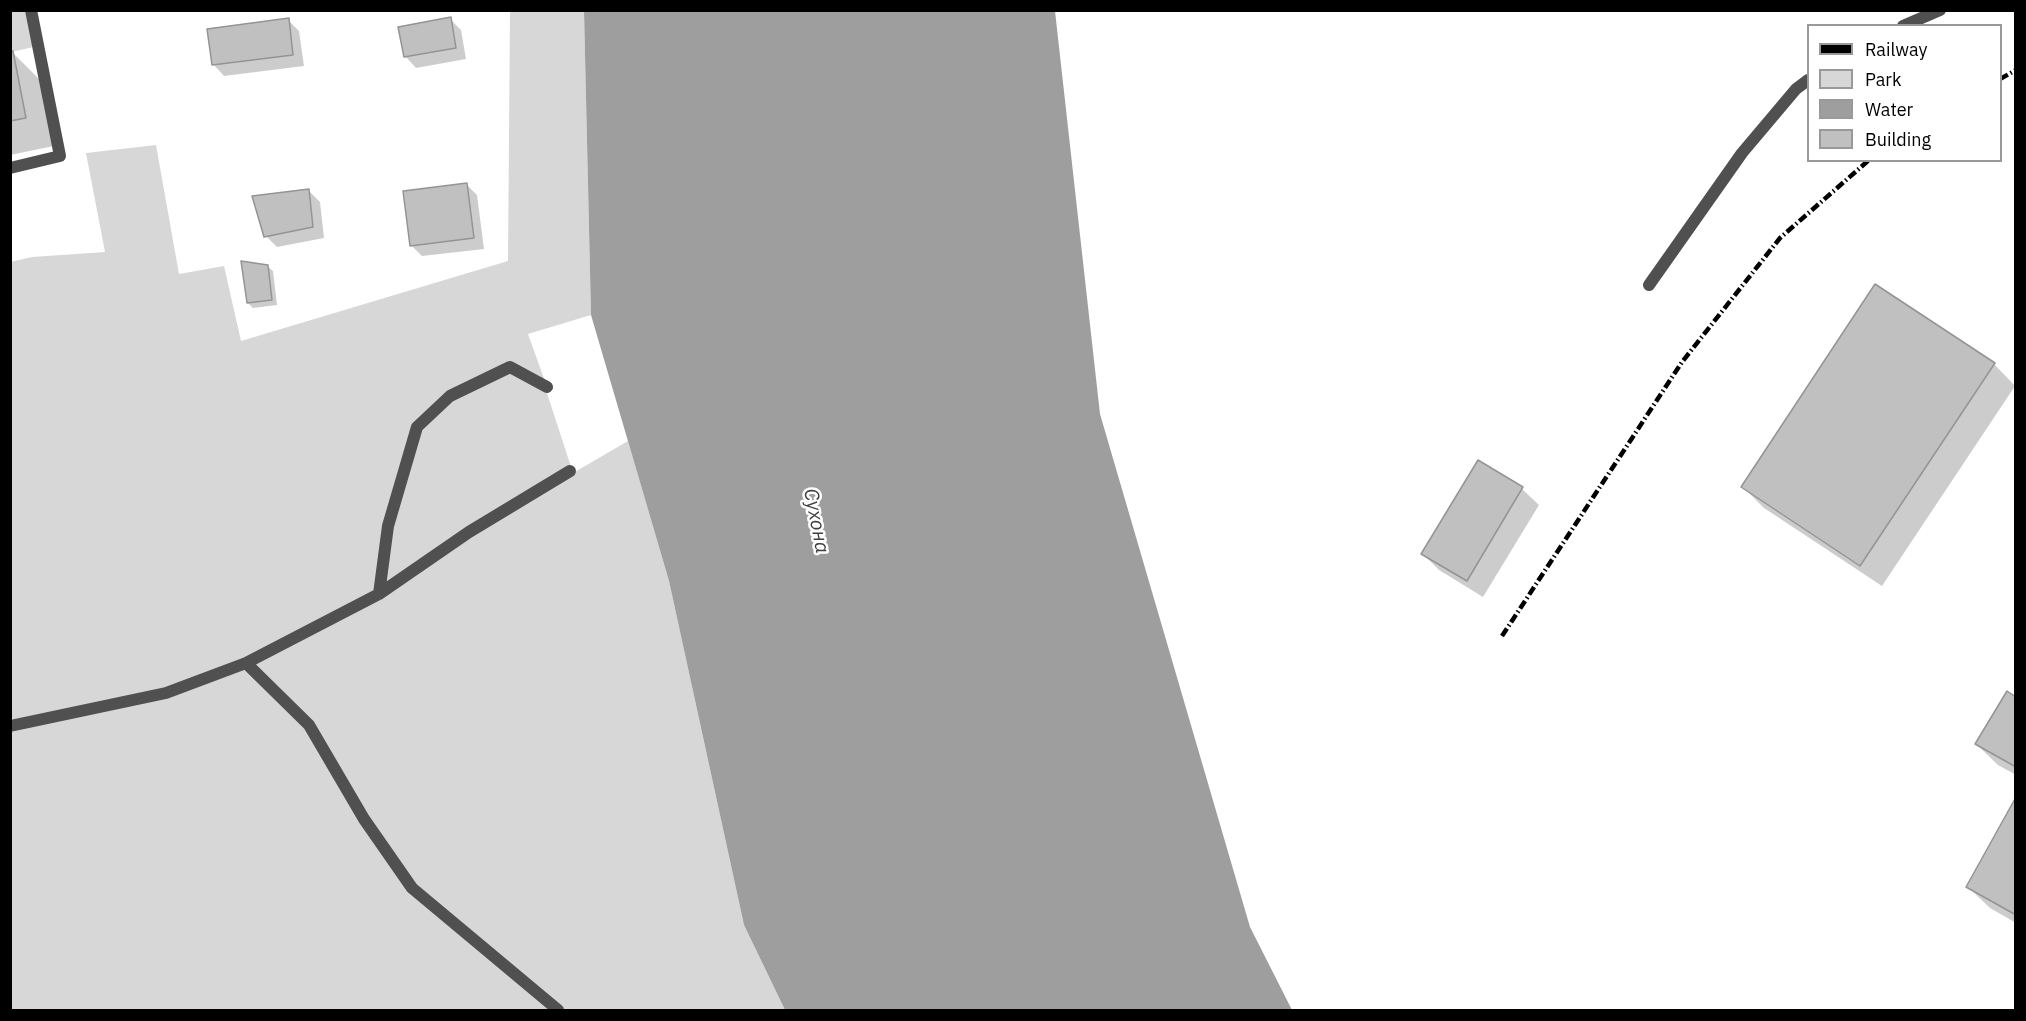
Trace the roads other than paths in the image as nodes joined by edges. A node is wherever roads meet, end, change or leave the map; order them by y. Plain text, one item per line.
1 (30, 10) edge
2 (1940, 10) edge
3 (1908, 24) edge
4 (1807, 81) edge
5 (10, 168) edge
6 (1649, 285) dead end
7 (547, 387) dead end
8 (570, 471) dead end
9 (379, 594) junction
10 (246, 663) junction
11 (10, 726) edge
12 (558, 1011) edge

1 - 5 lane
2 - 3 lane
4 - 6 lane
7 - 9 lane
8 - 9 lane
9 - 10 lane
10 - 11 lane
10 - 12 lane

